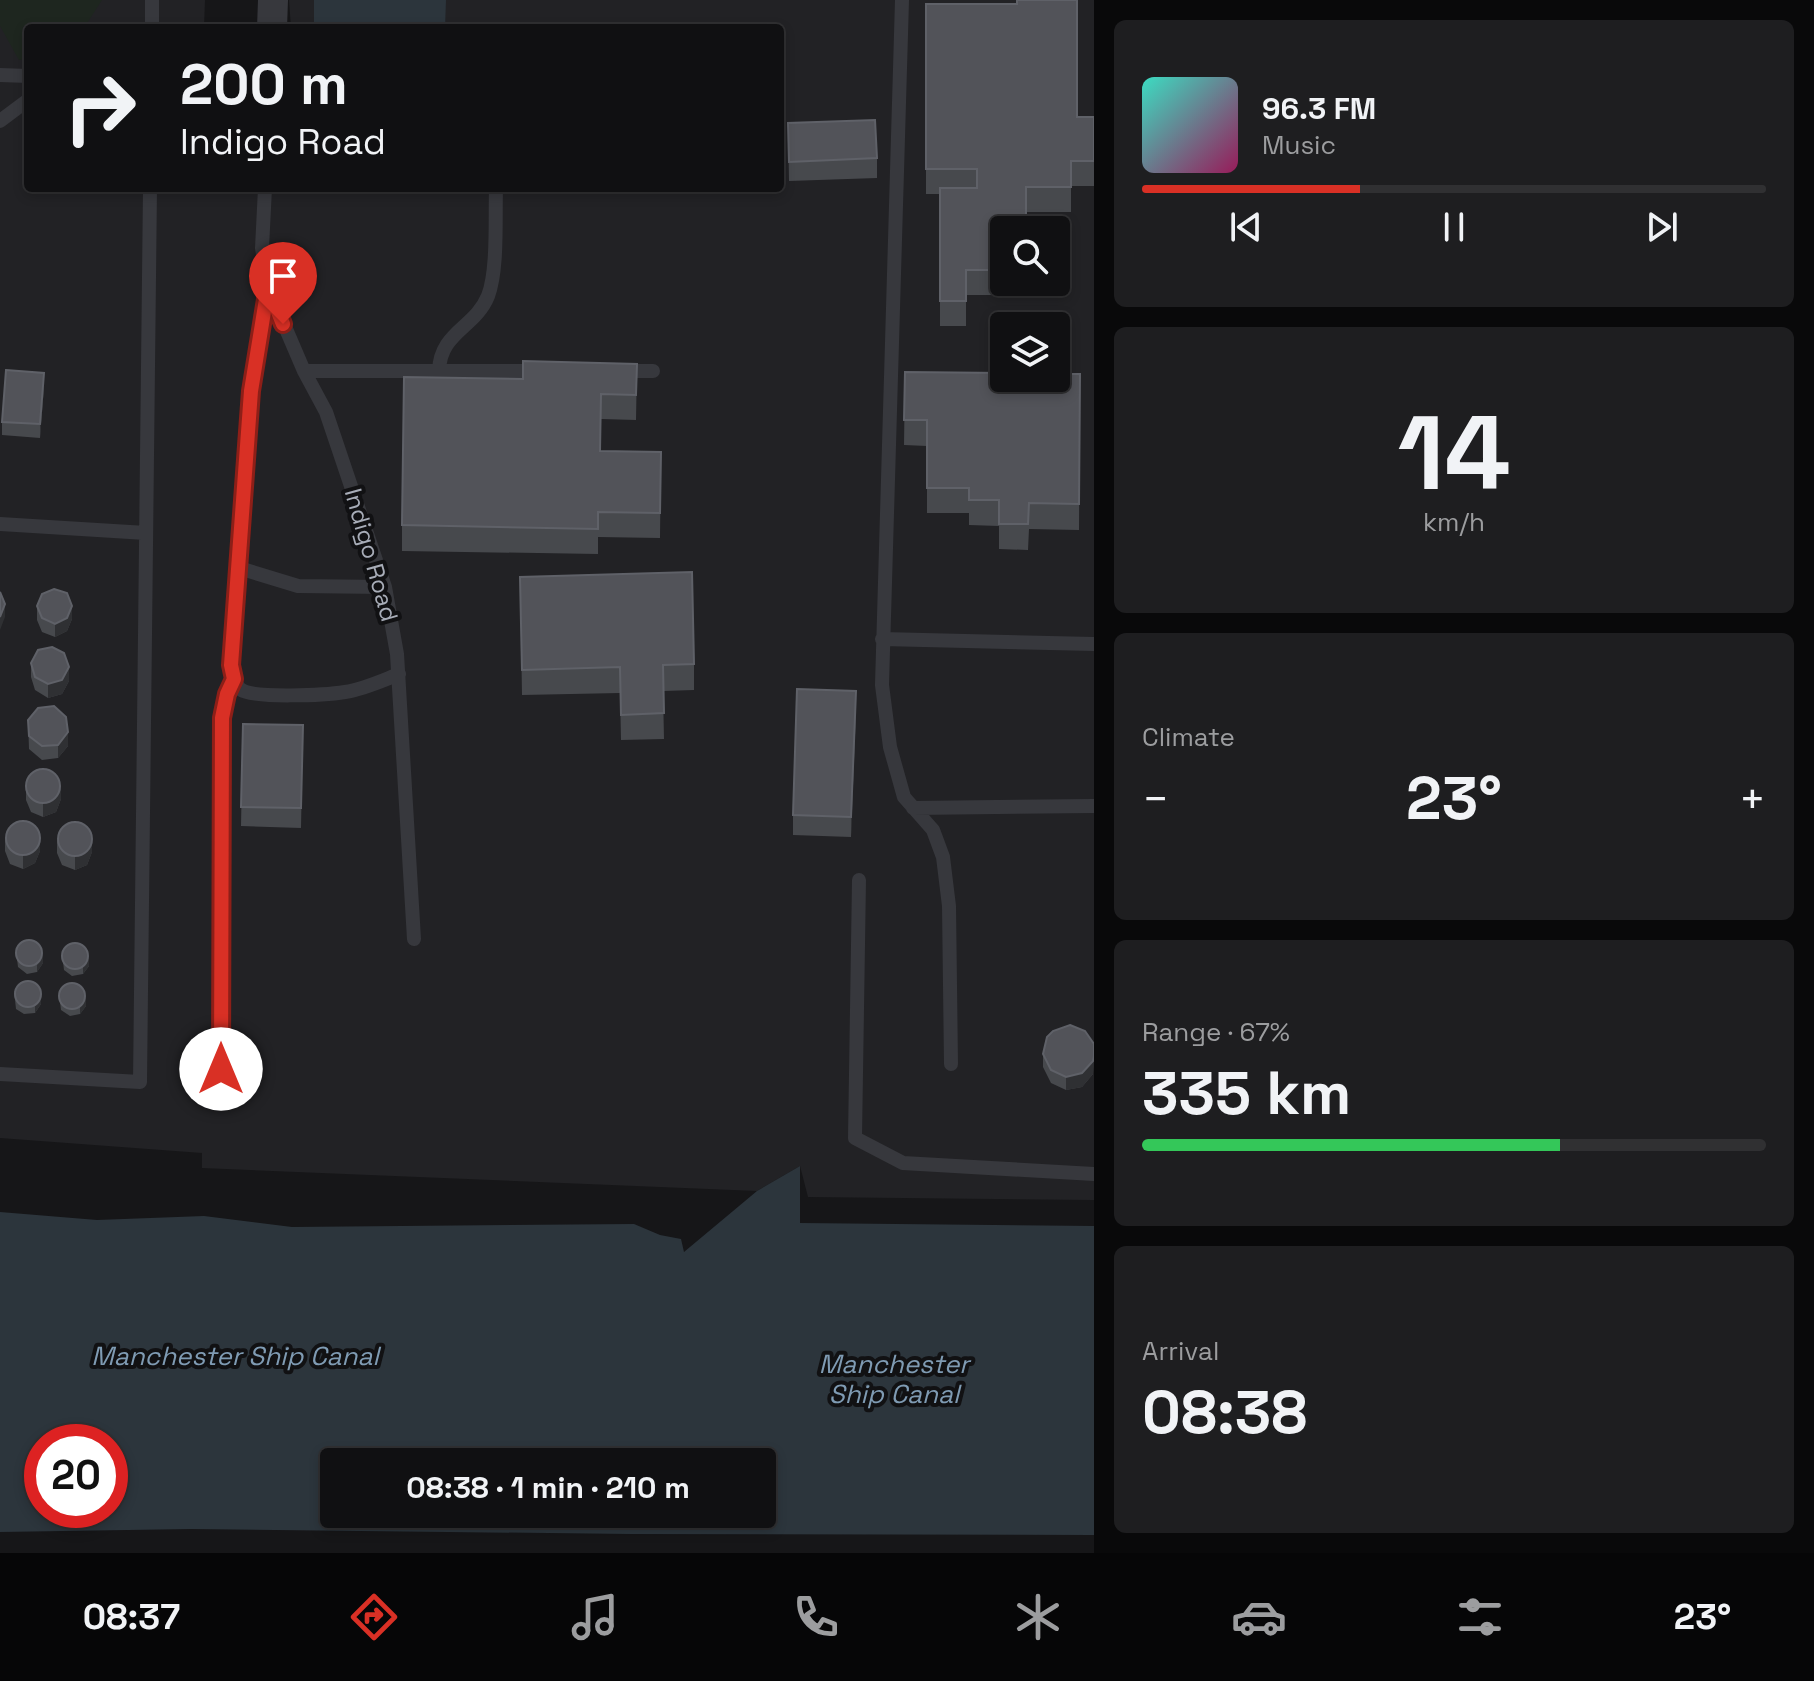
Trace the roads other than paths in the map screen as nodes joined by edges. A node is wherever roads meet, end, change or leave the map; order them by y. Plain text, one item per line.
1 (152, 0) edge
2 (273, 0) edge
3 (902, 0) edge
4 (152, 24) edge
5 (272, 24) edge
6 (0, 75) edge
7 (24, 76) edge
8 (24, 103) edge
9 (0, 121) edge
10 (150, 192) edge
11 (265, 192) edge
12 (496, 192) edge
13 (268, 287) junction
14 (304, 371) junction
15 (439, 371) junction
16 (561, 371) edge
17 (607, 371) edge
18 (653, 371) dead end
19 (0, 524) edge
20 (146, 533) junction
21 (239, 568) junction
22 (385, 587) junction
23 (882, 639) junction
24 (1094, 644) edge
25 (399, 674) junction
26 (234, 679) junction
27 (1094, 806) edge
28 (913, 808) junction
29 (859, 880) dead end
30 (414, 939) dead end
31 (951, 1064) dead end
32 (0, 1074) edge
33 (221, 1100) dead end
34 (1094, 1174) edge

1 - 4 lane
2 - 5 street
3 - 23 lane
6 - 7 lane
8 - 9 lane
10 - 20 lane
11 - 13 lane, Indigo Road
12 - 15 lane
13 - 14 lane, Indigo Road
13 - 21 lane
14 - 15 lane
14 - 22 lane, Indigo Road
15 - 16 lane
17 - 18 lane
19 - 20 lane
20 - 32 lane
21 - 22 lane
21 - 26 lane
22 - 25 lane, Indigo Road
23 - 24 lane
23 - 28 lane
25 - 26 lane
25 - 30 lane, Indigo Road
26 - 33 lane
27 - 28 lane
28 - 31 lane
29 - 34 lane

